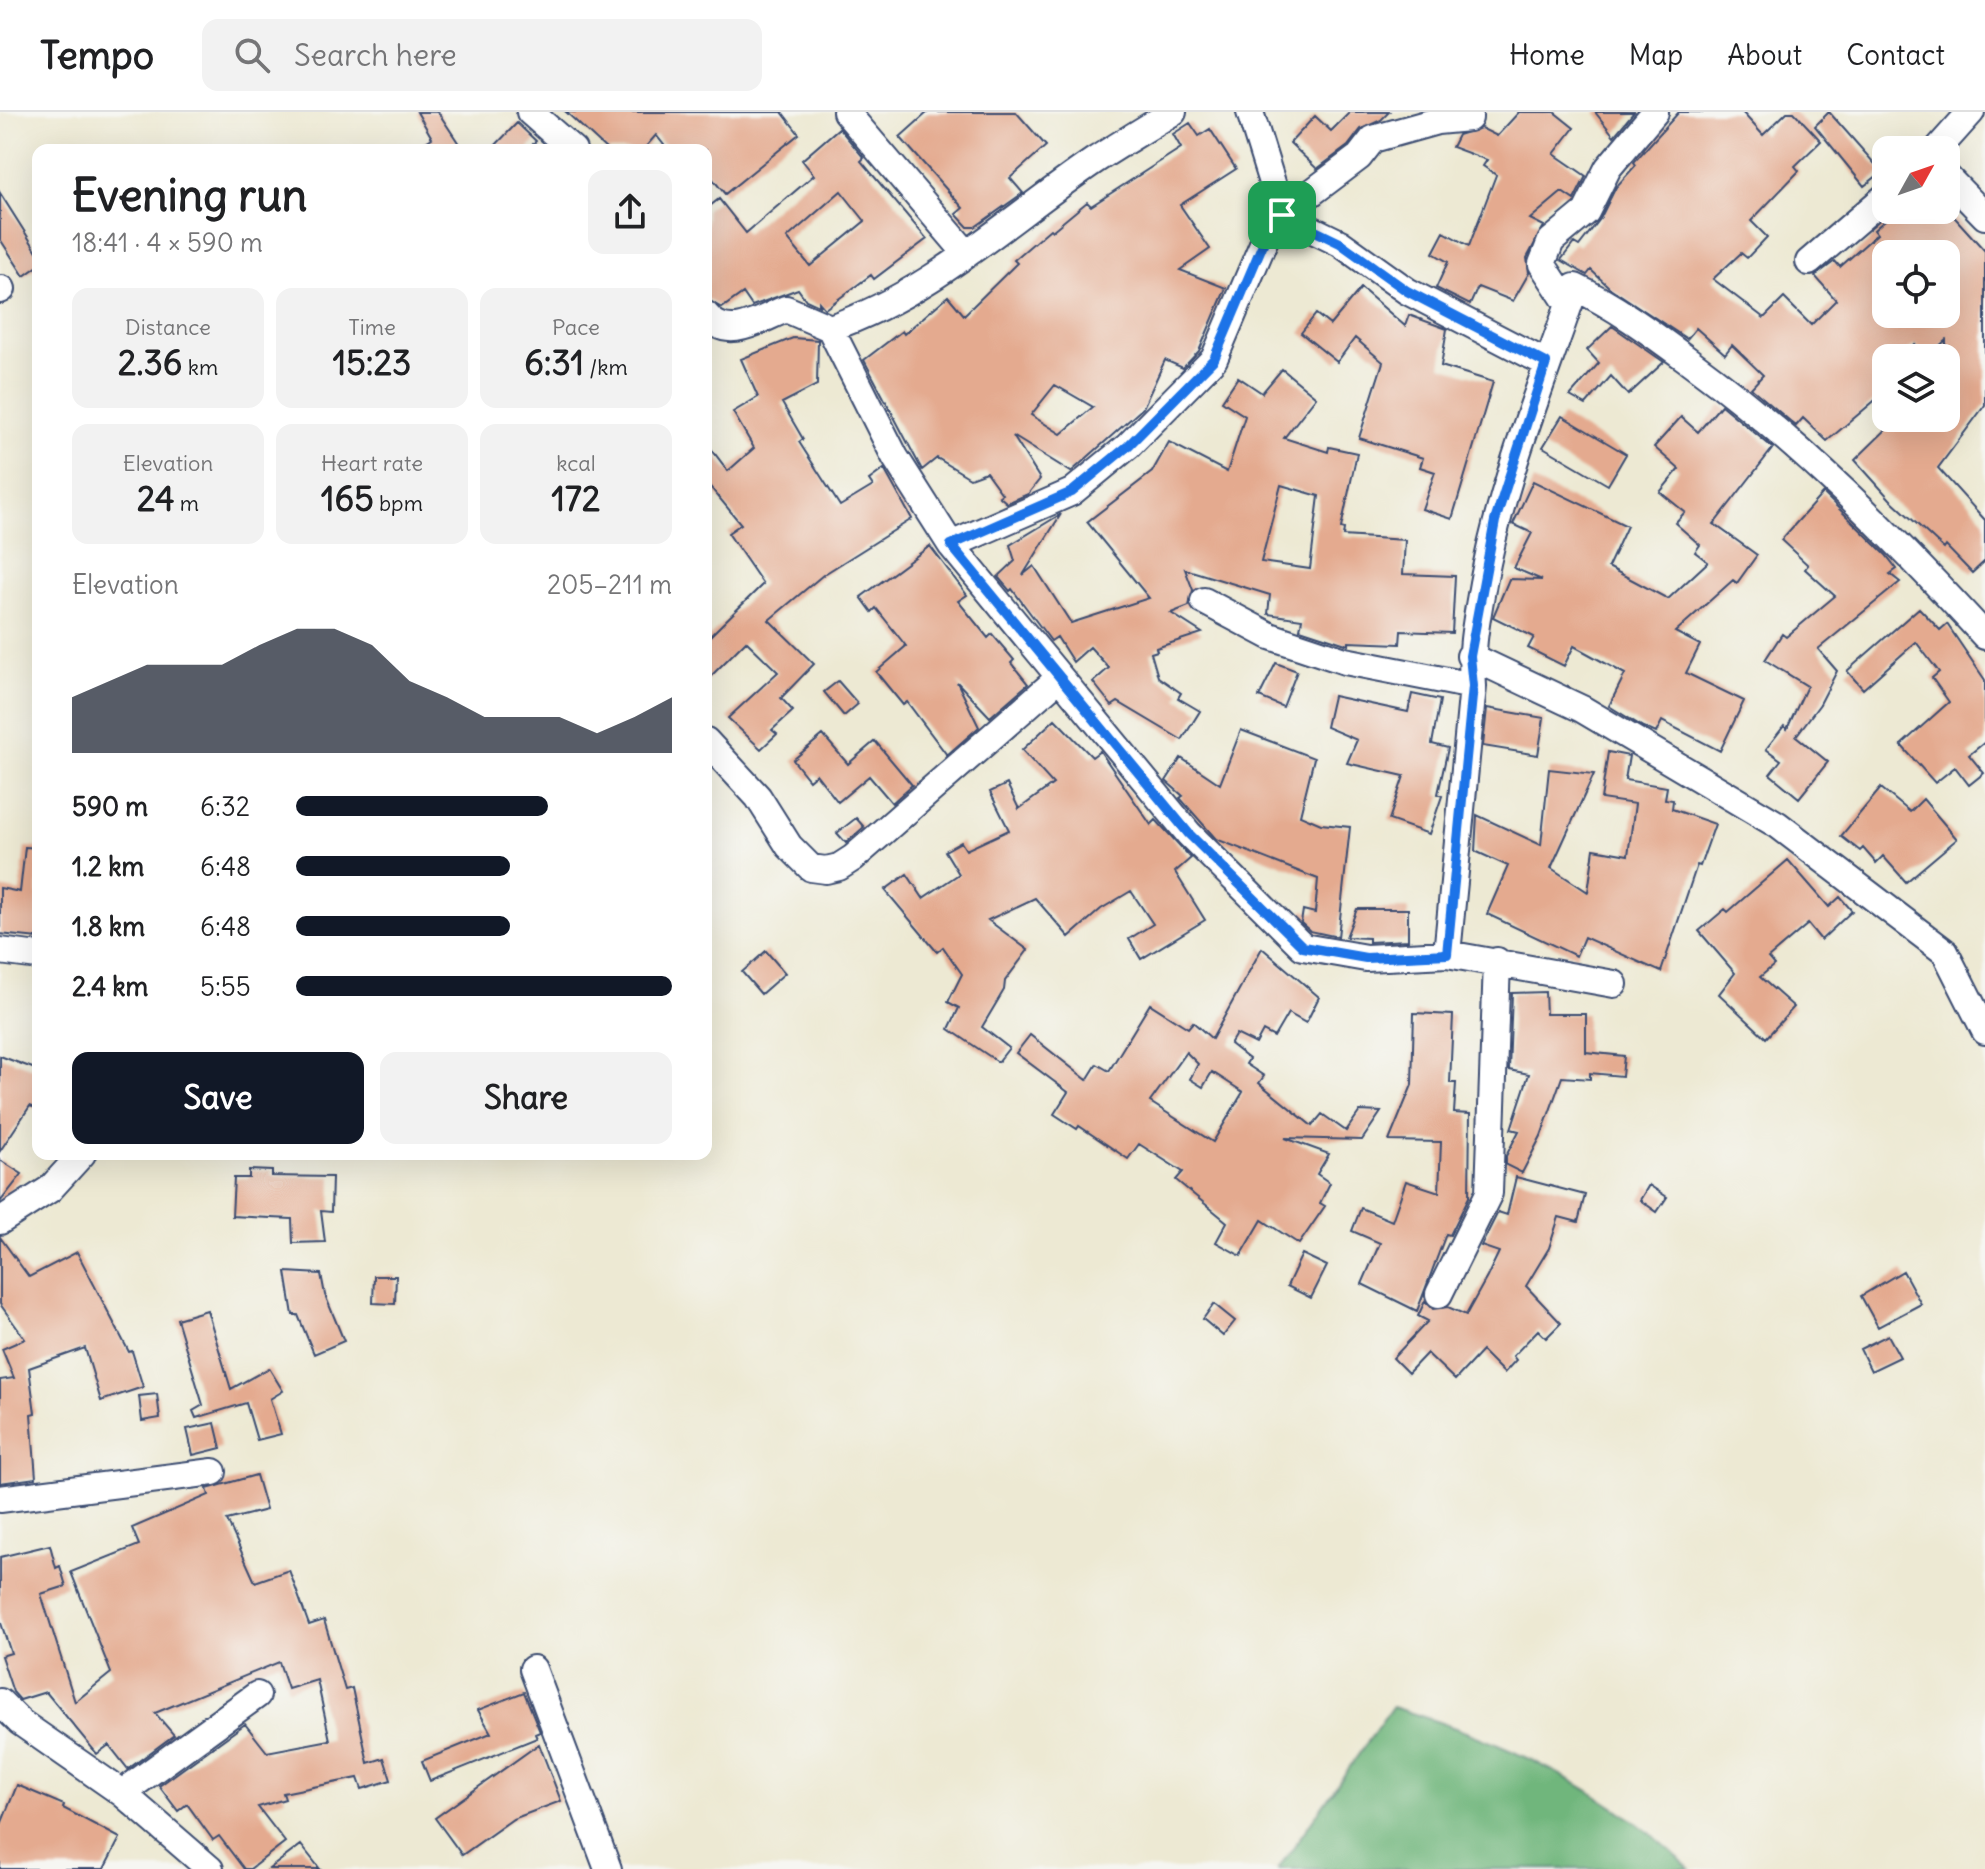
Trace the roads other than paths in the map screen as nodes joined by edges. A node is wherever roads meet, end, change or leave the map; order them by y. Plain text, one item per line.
1 (530, 112) edge
2 (846, 112) edge
3 (1173, 112) edge
4 (1250, 112) edge
5 (1469, 112) edge
6 (1655, 112) edge
7 (1971, 112) edge
8 (1950, 136) edge
9 (566, 144) edge
10 (1960, 190) edge
11 (1872, 208) edge
12 (1282, 215) junction
13 (1985, 216) edge
14 (967, 254) junction
15 (1809, 262) dead end
16 (1569, 305) junction
17 (712, 319) edge
18 (830, 328) junction
19 (1546, 363) junction
20 (951, 545) junction
21 (1204, 601) dead end
22 (1985, 636) edge
23 (1470, 656) junction
24 (1059, 678) junction
25 (1473, 686) junction
26 (712, 747) edge
27 (0, 951) edge
28 (1447, 954) junction
29 (32, 955) edge
30 (1497, 961) junction
31 (1614, 984) dead end
32 (1985, 1031) edge
33 (77, 1160) edge
34 (3, 1215) edge
35 (1439, 1294) dead end
36 (213, 1472) dead end
37 (0, 1499) edge
38 (533, 1669) dead end
39 (257, 1695) dead end
40 (0, 1702) edge
41 (122, 1793) junction
42 (210, 1869) edge
43 (608, 1869) edge

1 - 9 street
2 - 14 street
3 - 14 street
4 - 12 street
5 - 12 street
6 - 16 street
7 - 8 street
10 - 13 street
11 - 15 street
12 - 19 street
12 - 20 street
14 - 18 street
16 - 19 street
16 - 22 street
17 - 18 street
18 - 20 street
19 - 23 street
20 - 24 street
21 - 25 street
23 - 25 street
23 - 32 street
24 - 26 street
24 - 28 street
25 - 28 street
27 - 29 street
28 - 30 street
30 - 31 street
30 - 35 street
33 - 34 street
36 - 37 street
38 - 43 street
39 - 41 street
40 - 41 street
41 - 42 street

